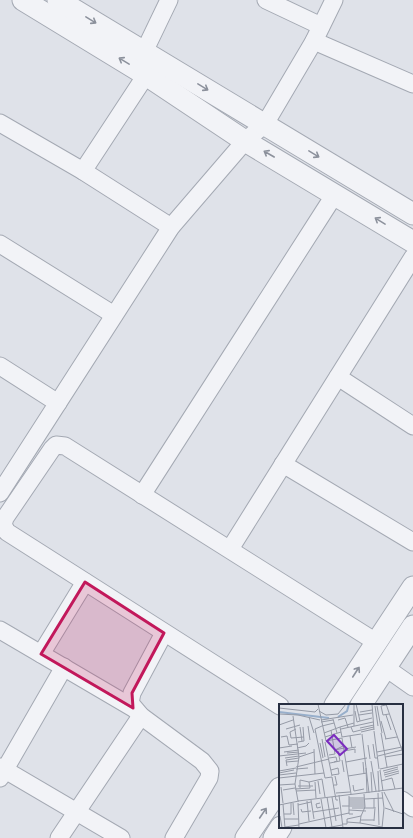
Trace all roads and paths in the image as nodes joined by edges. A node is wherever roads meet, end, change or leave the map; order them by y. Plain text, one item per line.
1 (23, 0) edge
2 (58, 0) edge
3 (169, 0) edge
4 (266, 0) edge
5 (334, 0) edge
6 (321, 26) junction
7 (314, 41) junction
8 (144, 52) junction
9 (146, 75) junction
10 (413, 84) edge
11 (0, 124) edge
12 (265, 124) junction
13 (245, 140) junction
14 (83, 171) junction
15 (335, 194) junction
16 (413, 214) edge
17 (171, 228) junction
18 (413, 242) edge
19 (0, 244) edge
20 (413, 257) edge
21 (114, 315) junction
22 (0, 366) edge
23 (338, 377) junction
24 (58, 403) junction
25 (413, 426) edge
26 (283, 464) junction
27 (0, 492) edge
28 (142, 495) junction
29 (413, 542) edge
30 (230, 549) junction
31 (85, 582) junction
32 (413, 587) edge
33 (413, 626) edge
34 (0, 630) edge
35 (164, 633) junction
36 (376, 642) junction
37 (41, 654) junction
38 (64, 667) junction
39 (386, 668) junction
40 (413, 687) edge
41 (336, 704) edge
42 (362, 704) edge
43 (279, 705) edge
44 (137, 712) junction
45 (2, 772) edge
46 (279, 789) edge
47 (403, 801) edge
48 (413, 808) edge
49 (77, 812) junction
50 (59, 838) edge
51 (121, 838) edge
52 (174, 838) edge
53 (246, 838) edge

9 -> 1 street
2 -> 8 street
3 - 8 street
4 - 6 street
5 - 6 street
6 - 7 street
7 - 10 street
7 - 12 street
8 -> 12 street
9 - 13 street
9 - 14 street
11 - 14 street
12 - 13 street
12 -> 16 street
15 -> 13 street
13 - 17 street
14 - 17 street
18 -> 15 street
15 - 28 street
17 - 21 street
19 - 21 street
20 - 23 street
21 - 24 street
22 - 24 street
23 - 25 street
23 - 26 street
24 - 27 street
26 - 29 street
26 - 30 street
28 - 30 street
28 - 31 street
30 - 36 street
31 - 35 street
31 - 37 street
32 - 36 street
33 - 39 street
34 - 37 street
35 - 43 street
35 - 44 street
41 -> 36 street
37 - 38 street
38 - 44 street
38 - 45 street
39 - 40 street
39 - 42 street
44 - 49 street
44 - 52 street
45 - 49 street
53 -> 46 street
47 - 48 street
49 - 50 street
49 - 51 street

